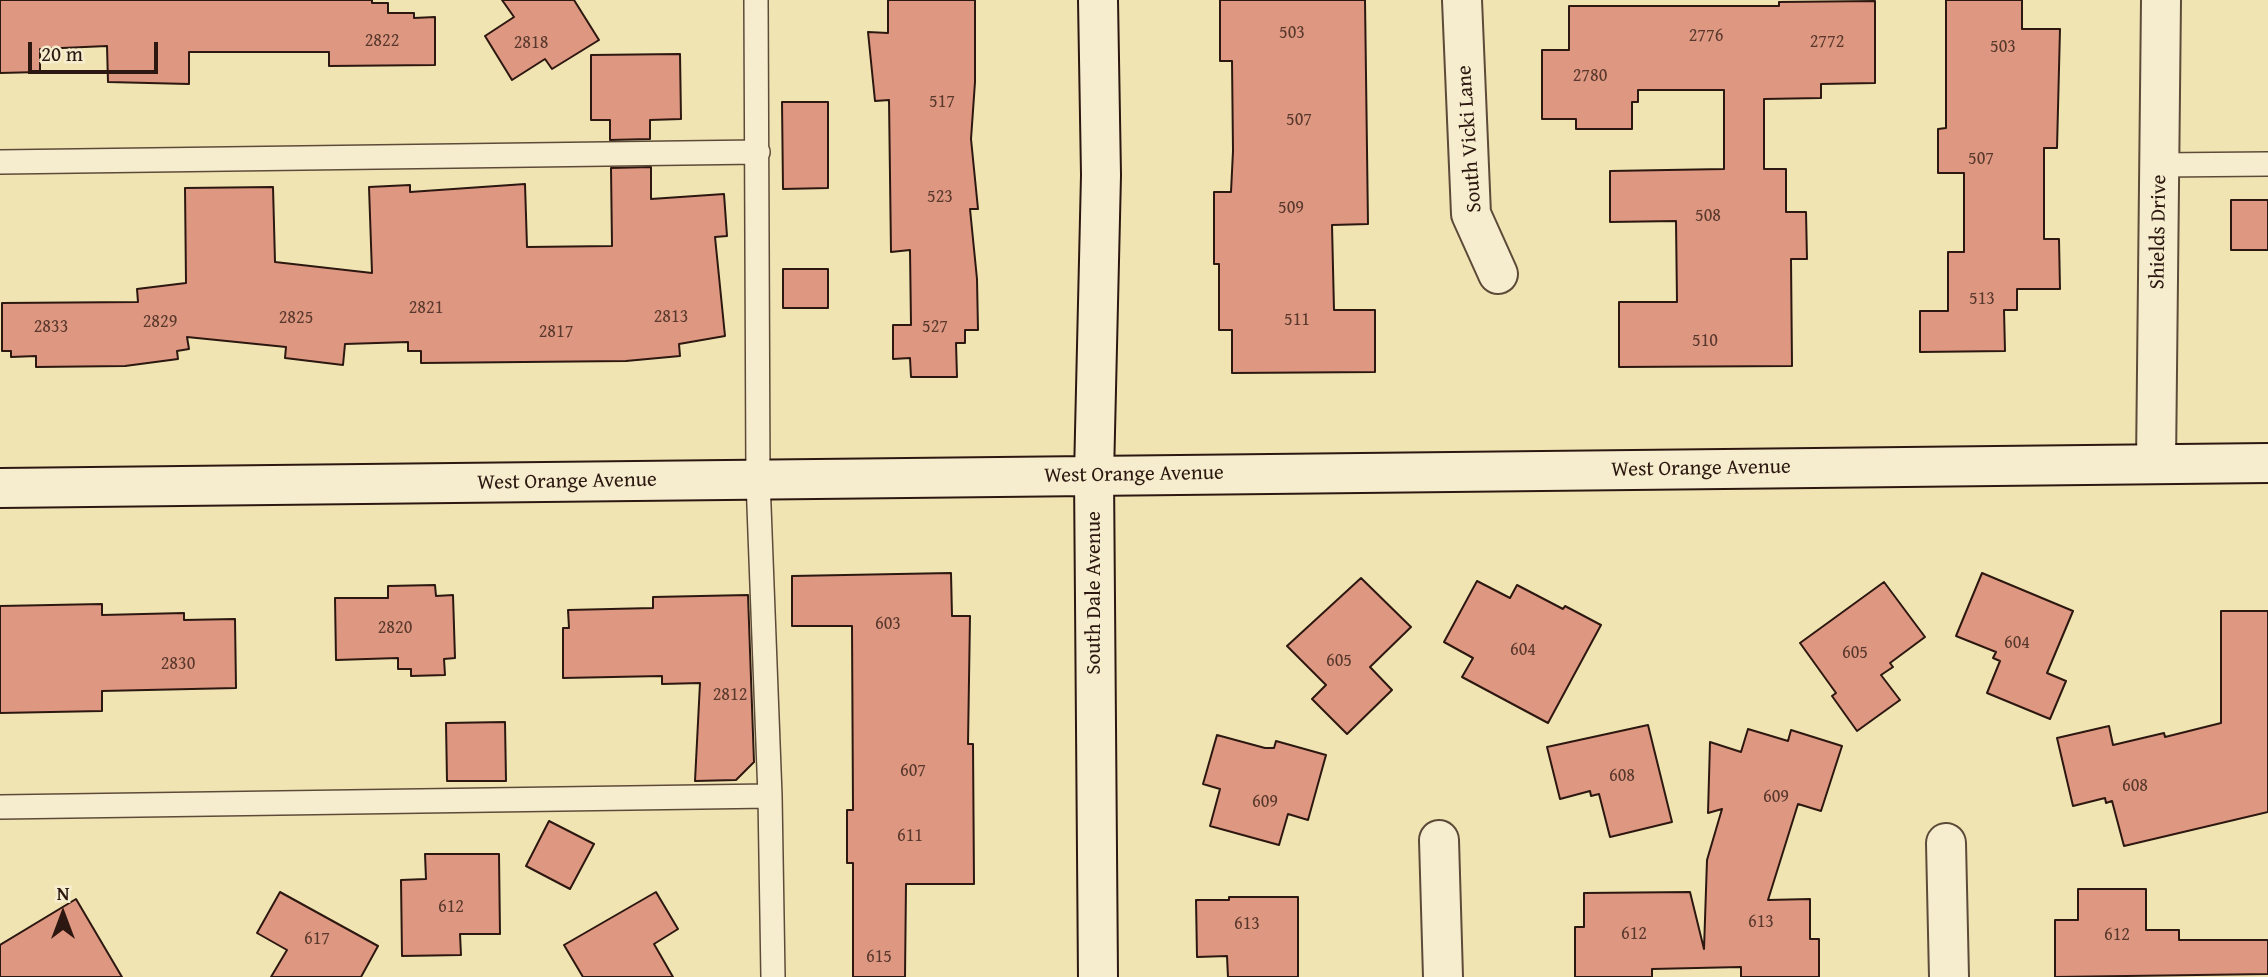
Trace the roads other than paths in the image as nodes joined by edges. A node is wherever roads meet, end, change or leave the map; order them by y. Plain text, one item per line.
1 (756, 0) edge
2 (1098, 0) edge
3 (1462, 0) edge
4 (2161, 0) edge
5 (758, 152) junction
6 (0, 162) edge
7 (2268, 164) edge
8 (2159, 165) junction
9 (1498, 274) dead end
10 (2268, 463) edge
11 (2156, 464) junction
12 (1094, 475) junction
13 (758, 480) junction
14 (0, 488) edge
15 (770, 796) junction
16 (0, 807) edge
17 (1438, 840) dead end
18 (1946, 843) dead end
19 (773, 977) edge
20 (1098, 977) edge
21 (1443, 977) edge
22 (1949, 977) edge

1 - 5 lane
2 - 12 street, South Dale Avenue
3 - 9 street, South Vicki Lane
4 - 8 street, Shields Drive
5 - 6 lane
5 - 13 lane
7 - 8 lane
8 - 11 street, Shields Drive
10 - 11 street, West Orange Avenue
11 - 12 street, West Orange Avenue
12 - 13 street, West Orange Avenue
12 - 20 street, South Dale Avenue
13 - 14 street, West Orange Avenue
13 - 15 lane
15 - 16 lane
15 - 19 lane
17 - 21 street
18 - 22 street

